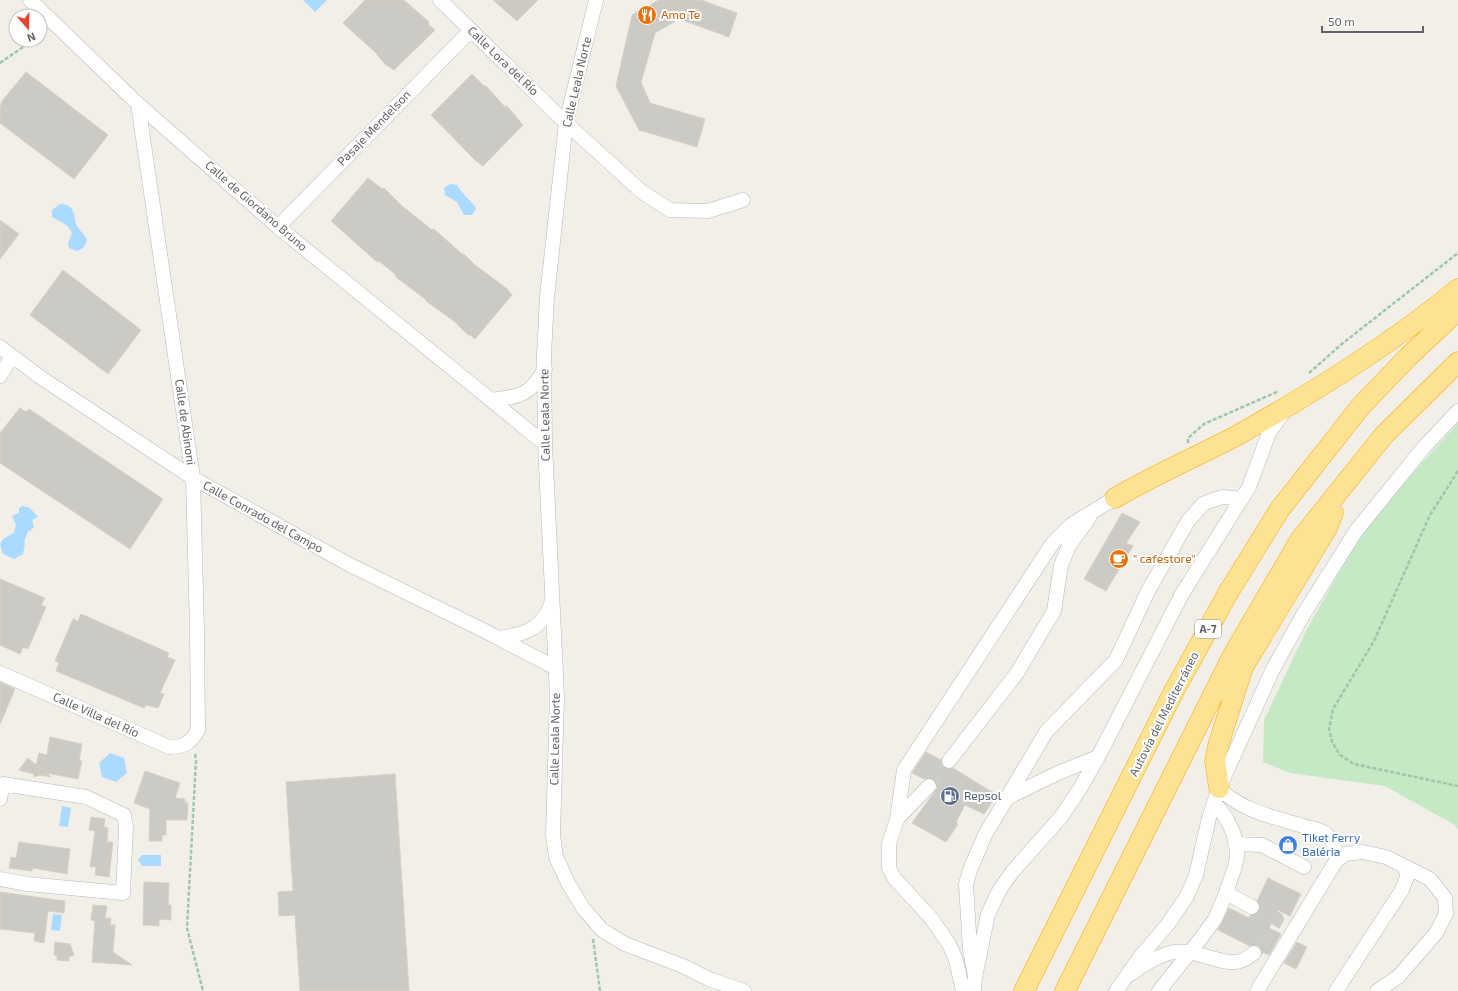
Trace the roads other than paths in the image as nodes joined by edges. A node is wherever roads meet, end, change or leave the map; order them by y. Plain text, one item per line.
1 (30, 0) edge
2 (440, 0) edge
3 (596, 0) edge
4 (471, 30) junction
5 (138, 104) junction
6 (566, 123) junction
7 (743, 200) dead end
8 (278, 227) junction
9 (1458, 289) edge
10 (1458, 310) edge
11 (0, 347) edge
12 (12, 356) junction
13 (1458, 362) edge
14 (545, 369) junction
15 (0, 376) edge
16 (1299, 398) junction
17 (491, 400) junction
18 (1458, 411) edge
19 (545, 444) junction
20 (193, 478) junction
21 (1348, 480) junction
22 (1115, 498) joint
23 (1242, 499) junction
24 (1096, 510) junction
25 (552, 598) junction
26 (499, 638) junction
27 (556, 668) junction
28 (0, 673) edge
29 (192, 741) joint
30 (1098, 757) junction
31 (949, 761) tunnel mouth
32 (929, 786) tunnel mouth
33 (1217, 795) junction
34 (1009, 797) junction
35 (0, 800) edge
36 (897, 819) junction
37 (1235, 844) junction
38 (1336, 861) junction
39 (1304, 866) dead end
40 (1404, 866) junction
41 (0, 879) edge
42 (1226, 893) junction
43 (1252, 907) tunnel mouth
44 (1191, 951) junction
45 (1254, 953) tunnel mouth
46 (1124, 979) junction
47 (975, 984) edge
48 (744, 991) edge
49 (963, 991) edge
50 (1024, 991) edge
51 (1066, 991) edge
52 (1116, 991) edge
53 (1159, 991) edge
54 (1258, 991) edge
55 (1336, 991) edge
56 (1377, 991) edge

1 - 5 street, Calle de Giordano Bruno
2 - 4 street, Calle Lora del Río
3 - 6 street, Calle Leala Norte
4 - 6 street, Calle Lora del Río
4 - 8 street, Pasaje Mendelson
5 - 8 street, Calle de Giordano Bruno
5 - 20 street, Calle de Abinoni
6 - 7 street, Calle Lora del Río
6 - 14 street, Calle Leala Norte
8 - 17 street, Calle de Giordano Bruno
9 - 16 highway
10 - 50 highway, Autovía del Mediterráneo / A-7
11 - 12 street, Calle Conrado del Campo
12 - 15 street
12 - 20 street, Calle Conrado del Campo
13 - 21 highway
14 - 17 street
14 - 19 street, Calle Leala Norte
16 - 22 highway
16 - 23 street
17 - 19 street, Calle de Giordano Bruno
18 - 33 street
19 - 25 street, Calle Leala Norte
20 - 26 street, Calle Conrado del Campo
20 - 29 street, Calle de Abinoni
21 - 33 highway
21 - 51 highway
22 - 24 street
23 - 30 street
23 - 34 street
24 - 31 street
24 - 36 street
25 - 26 street
25 - 27 street, Calle Leala Norte
26 - 27 street, Calle Conrado del Campo
27 - 48 street, Calle Leala Norte
28 - 29 street, Calle Villa del Río
30 - 34 street
30 - 47 street
32 - 36 street
33 - 37 street
33 - 38 street
33 - 46 street
34 - 47 street
35 - 41 street
36 - 49 street
37 - 39 street
37 - 42 street
38 - 40 street
38 - 54 street
40 - 55 street
40 - 56 street
42 - 43 street
42 - 44 street
44 - 45 street
44 - 46 street
44 - 53 street
46 - 52 street

